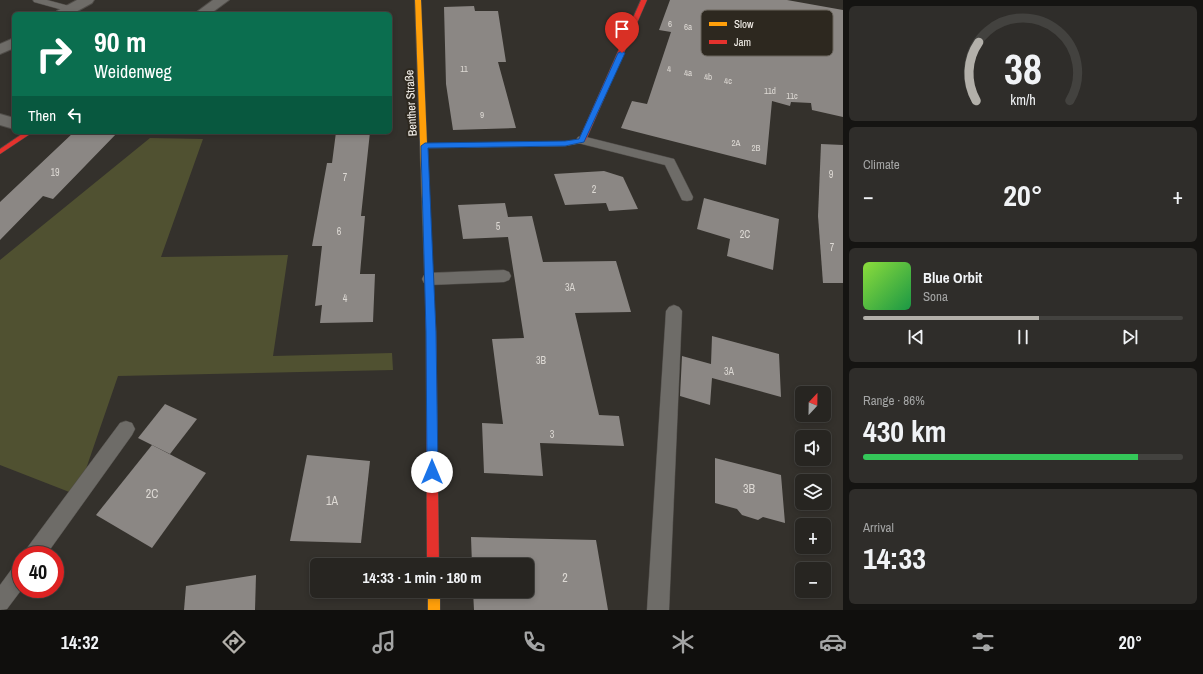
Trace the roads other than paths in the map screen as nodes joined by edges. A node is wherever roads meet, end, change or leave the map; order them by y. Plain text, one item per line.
1 (36, 0) edge
2 (87, 0) edge
3 (222, 0) edge
4 (418, 0) edge
5 (644, 0) edge
6 (66, 12) edge
7 (205, 12) edge
8 (12, 43) edge
9 (0, 50) edge
10 (0, 119) edge
11 (12, 123) edge
12 (27, 134) edge
13 (582, 140) junction
14 (425, 146) junction
15 (0, 152) edge
16 (687, 197) dead end
17 (504, 276) dead end
18 (429, 279) junction
19 (674, 311) dead end
20 (126, 429) dead end
21 (41, 546) edge
22 (433, 558) edge
23 (12, 586) edge
24 (434, 598) edge
25 (0, 602) edge
26 (434, 610) edge
27 (658, 610) edge

1 - 6 lane
2 - 6 street
3 - 7 street
4 - 14 street, Benther Straße
5 - 13 street
8 - 9 street
10 - 11 street
12 - 15 street
13 - 14 street
13 - 16 lane
14 - 18 street, Benther Straße
17 - 18 lane
18 - 22 street, Benther Straße
19 - 27 lane
20 - 21 lane
23 - 25 lane
24 - 26 street

